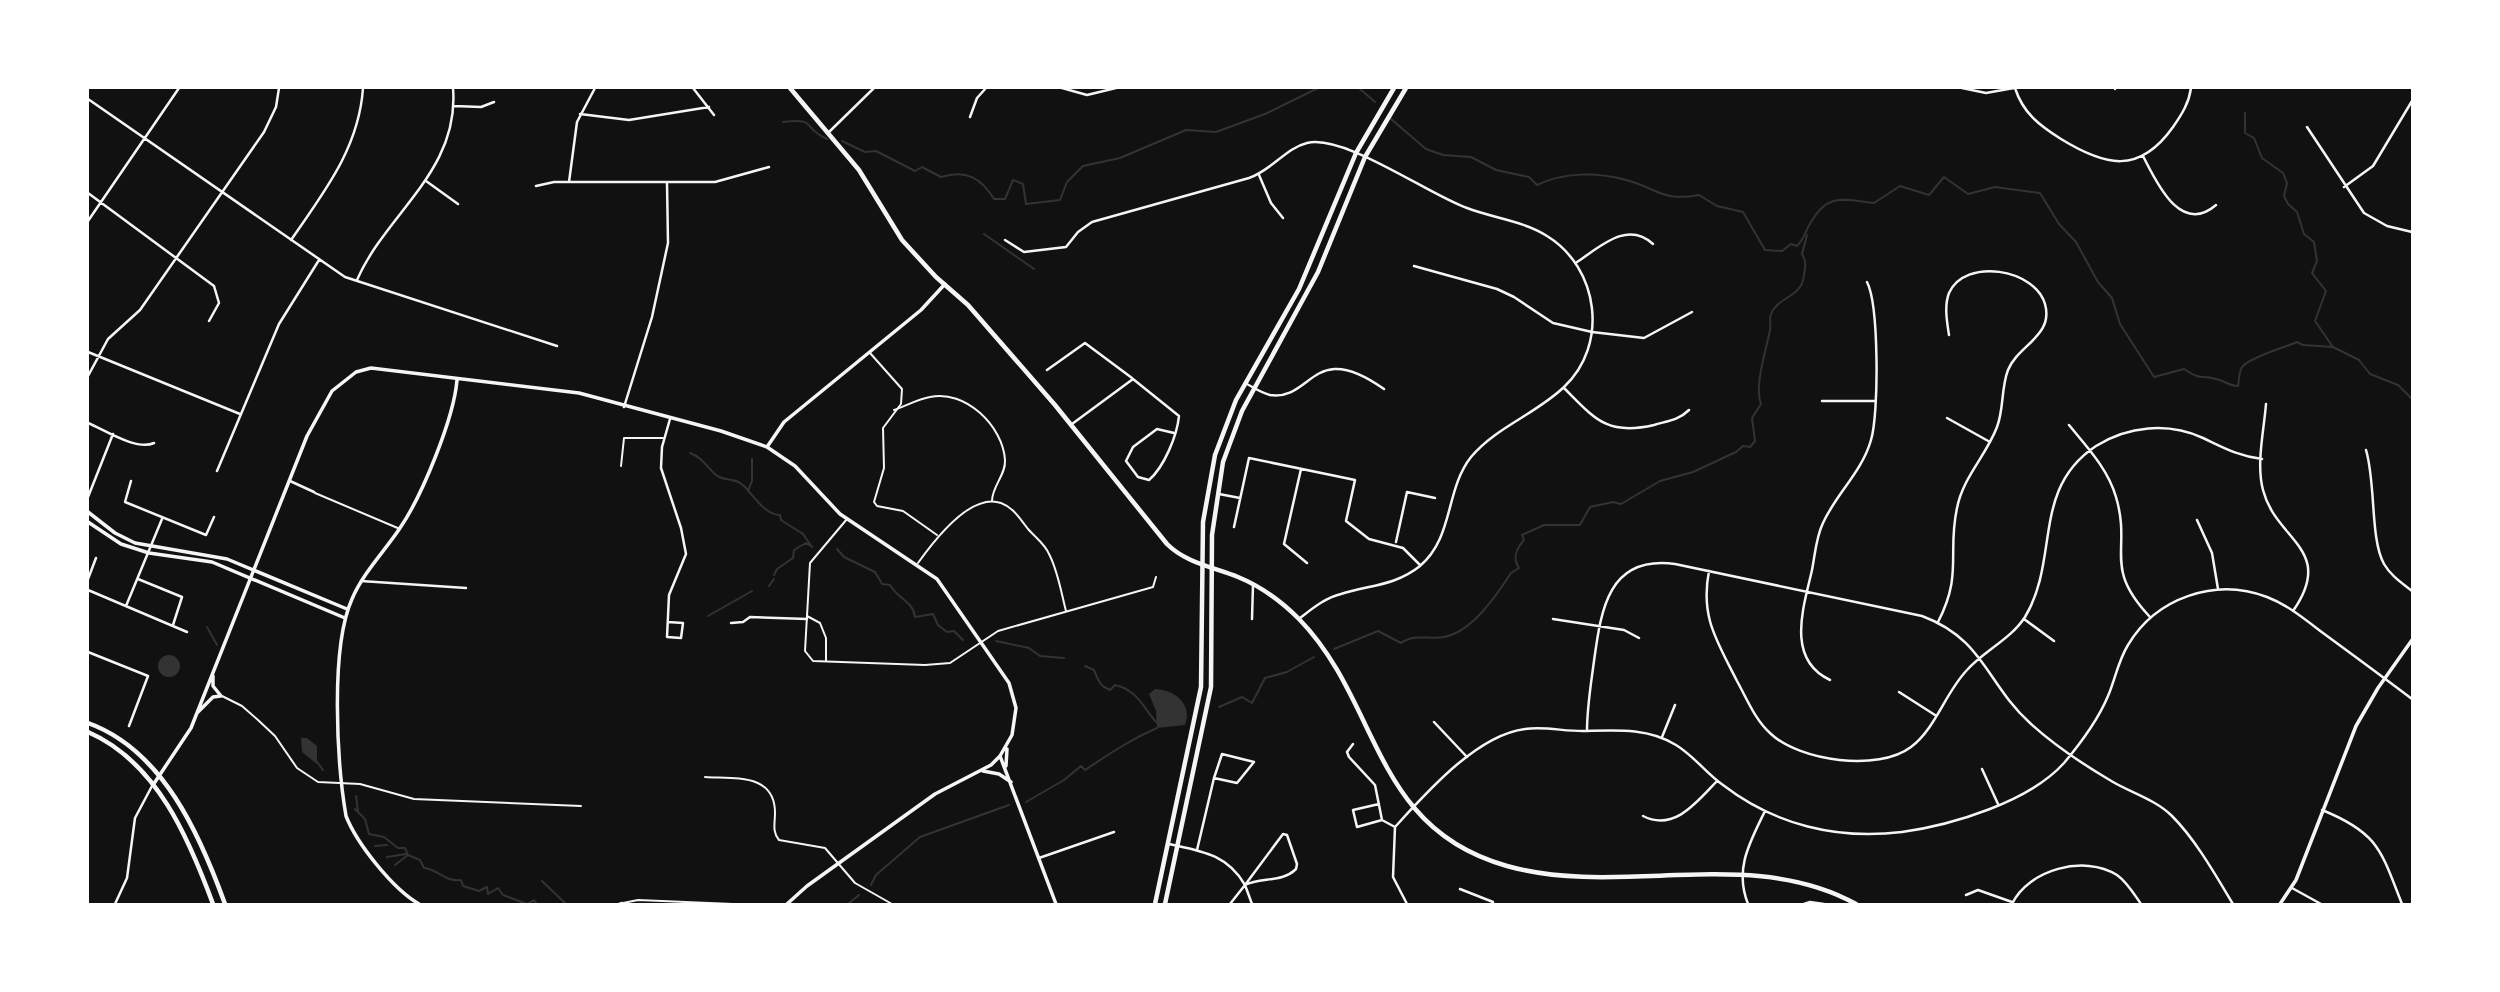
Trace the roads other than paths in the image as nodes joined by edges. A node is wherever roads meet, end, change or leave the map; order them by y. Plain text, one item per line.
1 (179, 88) edge
2 (279, 88) edge
3 (363, 88) edge
4 (453, 88) edge
5 (595, 88) edge
6 (692, 88) edge
7 (790, 88) edge
8 (874, 88) edge
9 (986, 88) edge
10 (1062, 88) edge
11 (1116, 88) edge
12 (1394, 88) edge
13 (1406, 88) edge
14 (1962, 88) edge
15 (2014, 88) edge
16 (2191, 88) edge
17 (88, 99) edge
18 (2413, 101) edge
19 (494, 103) dead end
20 (454, 106) junction
21 (709, 107) junction
22 (580, 114) junction
23 (714, 115) dead end
24 (970, 117) dead end
25 (2307, 127) dead end
26 (829, 132) junction
27 (144, 138) junction
28 (1356, 153) junction
29 (2143, 156) junction
30 (1365, 157) junction
31 (769, 167) dead end
32 (1259, 175) junction
33 (426, 181) junction
34 (569, 182) junction
35 (667, 183) junction
36 (536, 186) dead end
37 (2344, 187) junction
38 (222, 192) junction
39 (88, 193) edge
40 (100, 202) junction
41 (458, 204) dead end
42 (2216, 205) dead end
43 (1283, 218) dead end
44 (88, 221) edge
45 (2413, 232) edge
46 (291, 240) junction
47 (1005, 240) dead end
48 (1653, 244) dead end
49 (176, 259) junction
50 (319, 260) junction
51 (1576, 263) junction
52 (1414, 266) dead end
53 (357, 280) junction
54 (1867, 282) dead end
55 (945, 284) junction
56 (1692, 312) dead end
57 (209, 321) dead end
58 (1592, 332) junction
59 (1949, 335) dead end
60 (557, 346) dead end
61 (88, 352) edge
62 (869, 352) junction
63 (98, 356) junction
64 (1047, 370) dead end
65 (88, 376) edge
66 (1134, 379) junction
67 (457, 380) junction
68 (1245, 383) junction
69 (1254, 388) junction
70 (1564, 388) junction
71 (1384, 389) dead end
72 (1822, 401) dead end
73 (1875, 401) junction
74 (2266, 404) dead end
75 (624, 407) junction
76 (894, 410) junction
77 (1689, 410) dead end
78 (241, 414) junction
79 (1947, 418) dead end
80 (670, 419) junction
81 (88, 423) edge
82 (1071, 425) junction
83 (2069, 425) dead end
84 (1174, 433) junction
85 (113, 434) junction
86 (664, 438) junction
87 (1990, 442) junction
88 (154, 443) dead end
89 (767, 447) junction
90 (2366, 450) dead end
91 (2090, 451) junction
92 (2262, 459) junction
93 (621, 466) dead end
94 (1301, 469) junction
95 (217, 471) dead end
96 (131, 481) dead end
97 (290, 481) junction
98 (314, 492) joint
99 (1216, 494) junction
100 (88, 497) edge
101 (1240, 498) junction
102 (1436, 498) dead end
103 (992, 501) junction
104 (88, 512) edge
105 (162, 517) junction
106 (214, 517) dead end
107 (847, 519) junction
108 (2197, 520) dead end
109 (88, 522) edge
110 (1234, 527) dead end
111 (400, 528) junction
112 (937, 535) junction
113 (1396, 544) junction
114 (151, 548) junction
115 (149, 553) junction
116 (96, 558) dead end
117 (1307, 563) dead end
118 (917, 564) junction
119 (1201, 564) junction
120 (1420, 565) junction
121 (1213, 568) junction
122 (254, 570) junction
123 (1709, 571) junction
124 (251, 577) junction
125 (1156, 577) dead end
126 (88, 579) edge
127 (138, 579) junction
128 (361, 581) junction
129 (1253, 585) junction
130 (466, 588) dead end
131 (2218, 589) junction
132 (88, 590) edge
133 (2413, 591) edge
134 (1807, 592) junction
135 (126, 606) junction
136 (347, 609) junction
137 (2293, 611) junction
138 (1067, 612) junction
139 (807, 617) junction
140 (2150, 617) junction
141 (345, 618) junction
142 (1252, 619) dead end
143 (1298, 619) junction
144 (1553, 619) dead end
145 (2024, 619) junction
146 (668, 622) junction
147 (1938, 622) junction
148 (731, 623) dead end
149 (173, 625) junction
150 (1599, 626) junction
151 (187, 632) dead end
152 (1639, 638) dead end
153 (2413, 640) edge
154 (2054, 641) dead end
155 (981, 642) junction
156 (88, 652) edge
157 (1980, 658) junction
158 (826, 661) junction
159 (213, 674) junction
160 (2385, 679) junction
161 (1830, 680) dead end
162 (1899, 692) dead end
163 (221, 696) junction
164 (2413, 699) edge
165 (1675, 705) dead end
166 (197, 713) junction
167 (1936, 715) junction
168 (1434, 722) dead end
169 (88, 723) edge
170 (129, 726) dead end
171 (1587, 731) junction
172 (88, 732) edge
173 (1662, 737) junction
174 (1353, 744) dead end
175 (1007, 747) junction
176 (2071, 753) junction
177 (1000, 756) junction
178 (1467, 757) junction
179 (1006, 768) junction
180 (1982, 769) dead end
181 (981, 771) junction
182 (159, 776) junction
183 (705, 778) dead end
184 (1214, 778) junction
185 (1717, 781) junction
186 (342, 784) junction
187 (1013, 784) junction
188 (153, 785) junction
189 (1379, 804) junction
190 (1998, 804) junction
191 (581, 806) dead end
192 (1413, 807) junction
193 (2322, 810) junction
194 (1765, 811) junction
195 (1643, 816) dead end
196 (1382, 820) junction
197 (1395, 827) junction
198 (1114, 832) dead end
199 (1168, 844) junction
200 (1178, 846) junction
201 (1197, 850) junction
202 (1039, 858) junction
203 (838, 863) junction
204 (1742, 876) junction
205 (1245, 885) junction
206 (2292, 888) junction
207 (1460, 889) dead end
208 (1966, 895) dead end
209 (2012, 903) edge
210 (621, 904) edge
211 (116, 905) edge
212 (213, 905) edge
213 (225, 905) edge
214 (419, 905) edge
215 (733, 905) edge
216 (787, 905) edge
217 (892, 905) edge
218 (1056, 905) edge
219 (1155, 905) edge
220 (1165, 905) edge
221 (1230, 905) edge
222 (1251, 905) edge
223 (1407, 905) edge
224 (1493, 905) edge
225 (1748, 905) edge
226 (1804, 905) edge
227 (1824, 905) edge
228 (1856, 905) edge
229 (2141, 905) edge
230 (2233, 905) edge
231 (2280, 905) edge
232 (2321, 905) edge
233 (2402, 905) edge

1 - 27 street
2 - 38 street
3 - 46 street
4 - 20 street
5 - 22 street
6 - 21 street
7 - 26 main road
8 - 26 street
9 - 24 street
10 - 11 street
12 - 28 main road
13 - 30 main road
14 - 15 street
15 - 29 street
16 - 29 street
17 - 27 street
18 - 37 street
19 - 20 street
20 - 33 street
21 - 22 street
21 - 23 street
22 - 34 street
25 - 37 street
26 - 55 main road
27 - 38 street
27 - 40 street
28 - 30 street
28 - 32 street
28 - 68 main road
29 - 42 street
30 - 51 street
30 - 69 main road
31 - 35 street
32 - 43 street
32 - 47 street
33 - 41 street
33 - 53 street
34 - 35 street
34 - 36 street
35 - 75 street
37 - 45 street
38 - 46 street
38 - 49 street
39 - 40 street
40 - 44 street
40 - 49 street
46 - 50 street
48 - 51 street
49 - 57 street
49 - 63 street
50 - 53 street
50 - 78 street
51 - 58 street
52 - 58 street
53 - 60 street
54 - 73 street
55 - 62 street
55 - 82 main road
56 - 58 street
58 - 70 street
59 - 87 street
61 - 63 street
62 - 76 street
62 - 89 street
63 - 65 street
63 - 78 street
64 - 66 street
66 - 82 street
66 - 84 street
67 - 75 street
67 - 97 street
67 - 111 street
68 - 69 street
68 - 119 main road
69 - 71 street
69 - 99 main road
70 - 77 street
70 - 120 street
72 - 73 street
73 - 134 street
74 - 92 street
75 - 80 street
76 - 103 street
76 - 112 street
78 - 95 street
79 - 87 street
80 - 86 street
80 - 89 street
81 - 85 street
82 - 119 main road
83 - 91 street
84 - 84 street
85 - 88 street
85 - 100 street
86 - 93 street
86 - 146 street
87 - 147 street
89 - 107 street
90 - 133 street
91 - 92 street
91 - 140 street
91 - 145 street
92 - 137 street
94 - 101 street
94 - 113 street
94 - 117 street
96 - 105 street
97 - 98 street
97 - 122 street
98 - 111 street
99 - 101 street
99 - 121 main road
101 - 110 street
102 - 113 street
103 - 112 street
103 - 138 street
104 - 114 street
105 - 106 street
105 - 114 street
107 - 118 street
107 - 139 street
108 - 131 street
109 - 115 street
111 - 128 street
112 - 118 street
113 - 120 street
114 - 115 street
114 - 122 street
115 - 124 street
115 - 127 street
116 - 126 street
118 - 155 street
119 - 121 main road
119 - 199 main road
120 - 143 street
121 - 129 main road
121 - 200 main road
122 - 124 street
122 - 136 street
123 - 134 street
123 - 150 street
123 - 167 street
124 - 141 street
124 - 159 street
125 - 138 street
127 - 135 street
127 - 149 street
128 - 130 street
128 - 136 street
129 - 142 street
129 - 143 main road
131 - 137 street
131 - 140 street
132 - 135 street
134 - 147 street
134 - 161 street
135 - 149 street
136 - 141 street
137 - 160 street
138 - 155 street
139 - 148 street
139 - 158 street
139 - 158 street
140 - 176 street
141 - 186 street
143 - 192 main road
144 - 150 street
145 - 154 street
145 - 157 street
146 - 146 street
147 - 157 street
149 - 151 street
150 - 152 street
150 - 171 street
153 - 160 street
155 - 158 street
155 - 175 street
156 - 170 street
157 - 167 street
157 - 176 street
159 - 163 street
159 - 166 street
160 - 164 street
160 - 193 street
162 - 167 street
163 - 166 street
163 - 186 street
165 - 173 street
166 - 182 street
168 - 178 street
169 - 182 main road
171 - 173 street
171 - 178 street
172 - 188 main road
173 - 185 street
174 - 189 street
175 - 177 street
175 - 179 street
176 - 190 street
176 - 230 street
177 - 179 street
177 - 181 street
178 - 192 street
179 - 187 street
180 - 190 street
181 - 187 street
181 - 203 street
182 - 188 street
182 - 213 main road
183 - 203 street
184 - 184 street
184 - 201 street
185 - 194 street
185 - 195 street
186 - 191 street
186 - 214 street
187 - 202 street
188 - 211 street
188 - 212 main road
189 - 196 street
189 - 196 street
190 - 194 street
192 - 197 street
192 - 204 main road
193 - 206 street
193 - 233 street
194 - 204 street
196 - 197 street
197 - 223 street
198 - 202 street
199 - 200 street
199 - 219 main road
200 - 201 street
200 - 220 main road
201 - 205 street
202 - 218 street
203 - 216 street
203 - 217 street
204 - 225 street
204 - 228 main road
205 - 205 street
205 - 221 street
205 - 222 street
206 - 231 street
206 - 232 street
207 - 224 street
208 - 209 street
209 - 229 street
210 - 215 street
226 - 227 street

